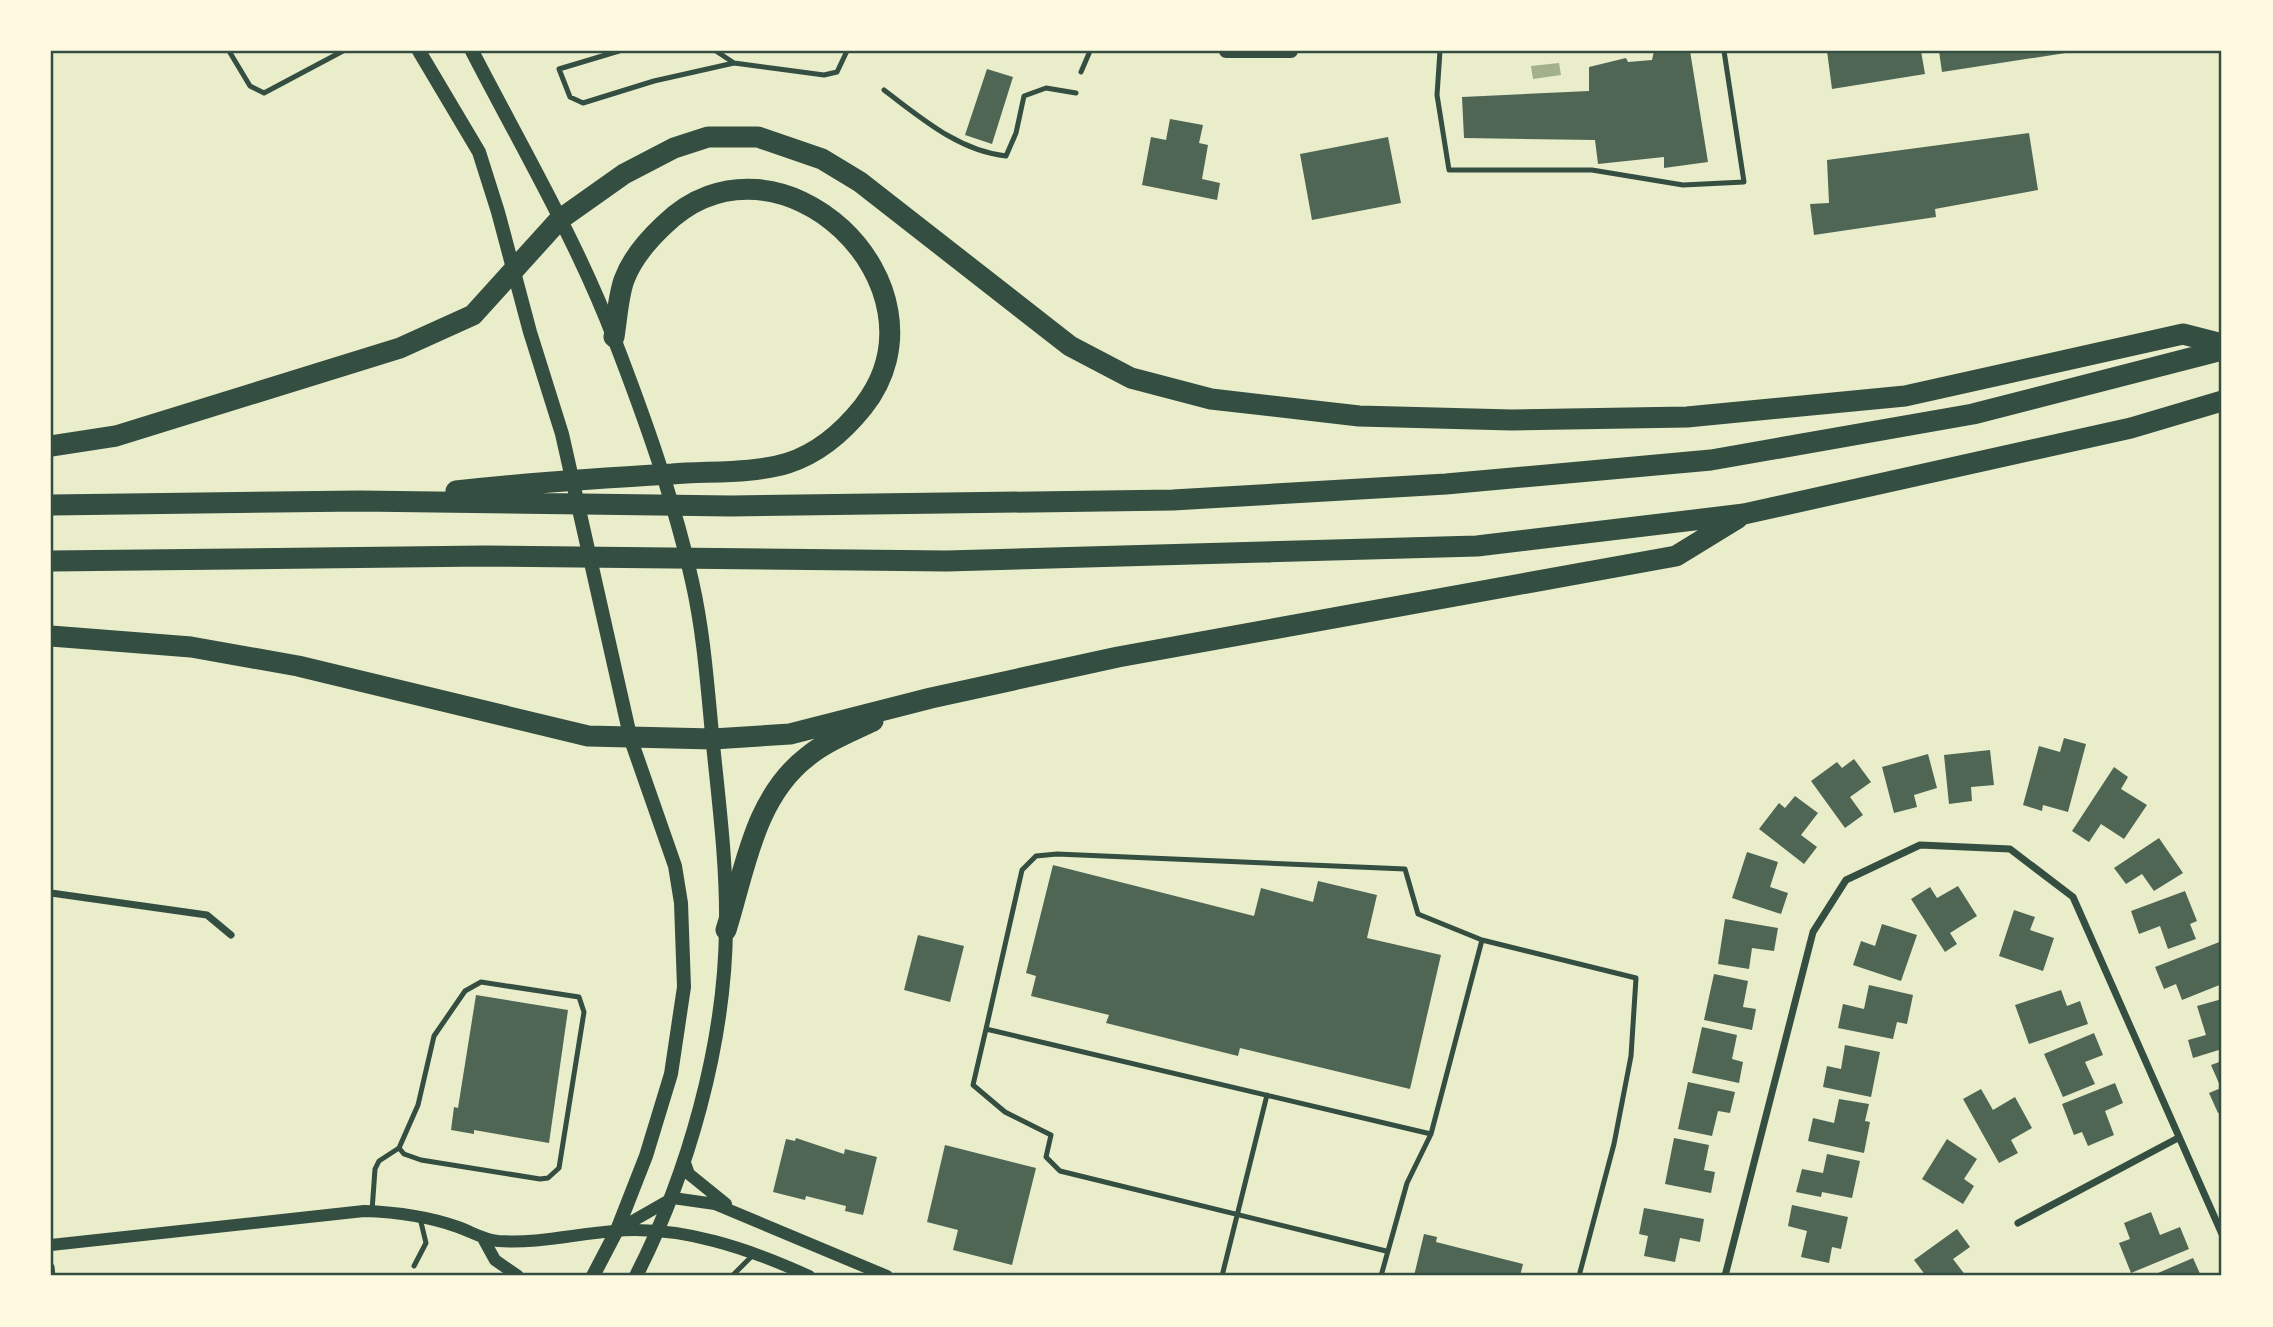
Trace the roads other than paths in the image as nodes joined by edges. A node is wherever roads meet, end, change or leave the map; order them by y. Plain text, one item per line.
1 (229, 51) edge
2 (343, 51) edge
3 (419, 51) edge
4 (472, 51) edge
5 (619, 51) edge
6 (716, 51) edge
7 (847, 51) edge
8 (1090, 51) edge
9 (1226, 51) edge
10 (1292, 51) edge
11 (1440, 51) edge
12 (1724, 51) edge
13 (734, 63) junction
14 (1081, 72) dead end
15 (884, 90) dead end
16 (1076, 93) dead end
17 (559, 220) junction
18 (516, 270) junction
19 (614, 337) junction
20 (2222, 344) edge
21 (2222, 350) edge
22 (2222, 401) edge
23 (51, 446) edge
24 (360, 501) junction
25 (51, 505) edge
26 (1744, 514) junction
27 (51, 561) edge
28 (51, 636) edge
29 (931, 698) junction
30 (713, 739) junction
31 (631, 740) junction
32 (51, 893) edge
33 (726, 930) junction
34 (231, 935) dead end
35 (1482, 940) junction
36 (986, 1029) junction
37 (1267, 1095) junction
38 (1431, 1134) junction
39 (2178, 1138) junction
40 (398, 1148) junction
41 (684, 1160) junction
42 (673, 1198) junction
43 (372, 1211) junction
44 (419, 1215) junction
45 (1238, 1215) junction
46 (747, 1217) junction
47 (2018, 1223) dead end
48 (617, 1230) junction
49 (659, 1231) junction
50 (2222, 1234) edge
51 (484, 1240) junction
52 (51, 1245) edge
53 (1386, 1251) junction
54 (755, 1254) junction
55 (414, 1266) dead end
56 (51, 1267) edge
57 (52, 1276) edge
58 (519, 1276) edge
59 (593, 1276) edge
60 (636, 1276) edge
61 (732, 1276) edge
62 (809, 1276) edge
63 (887, 1276) edge
64 (1222, 1276) edge
65 (1381, 1276) edge
66 (1579, 1276) edge
67 (1726, 1276) edge

1 - 2 lane
3 - 18 main road
4 - 17 main road
5 - 13 lane
6 - 13 lane
7 - 13 lane
8 - 14 lane
9 - 10 main road
11 - 12 lane
15 - 16 lane
17 - 18 highway
17 - 19 main road
17 - 20 highway
18 - 23 highway
18 - 31 main road
19 - 24 highway
19 - 30 main road
21 - 24 highway
22 - 26 highway
24 - 25 highway
26 - 27 highway
26 - 29 highway
28 - 31 highway
29 - 30 highway
29 - 33 highway
30 - 31 highway
30 - 33 main road
31 - 48 main road
32 - 34 street
33 - 41 main road
35 - 36 lane
35 - 38 lane
35 - 66 lane
36 - 37 lane
36 - 45 lane
37 - 38 lane
37 - 45 lane
38 - 53 lane
39 - 47 street
39 - 50 street
39 - 67 street
40 - 40 lane
40 - 43 lane
41 - 42 main road
41 - 46 street
42 - 46 street
42 - 48 street
42 - 49 main road
43 - 44 street
43 - 52 street
44 - 51 street
44 - 55 lane
45 - 53 lane
45 - 64 lane
46 - 63 street
48 - 49 street
48 - 51 street
48 - 59 main road
49 - 54 street
49 - 60 main road
51 - 58 street
53 - 65 lane
54 - 61 lane
54 - 62 street
56 - 57 street

